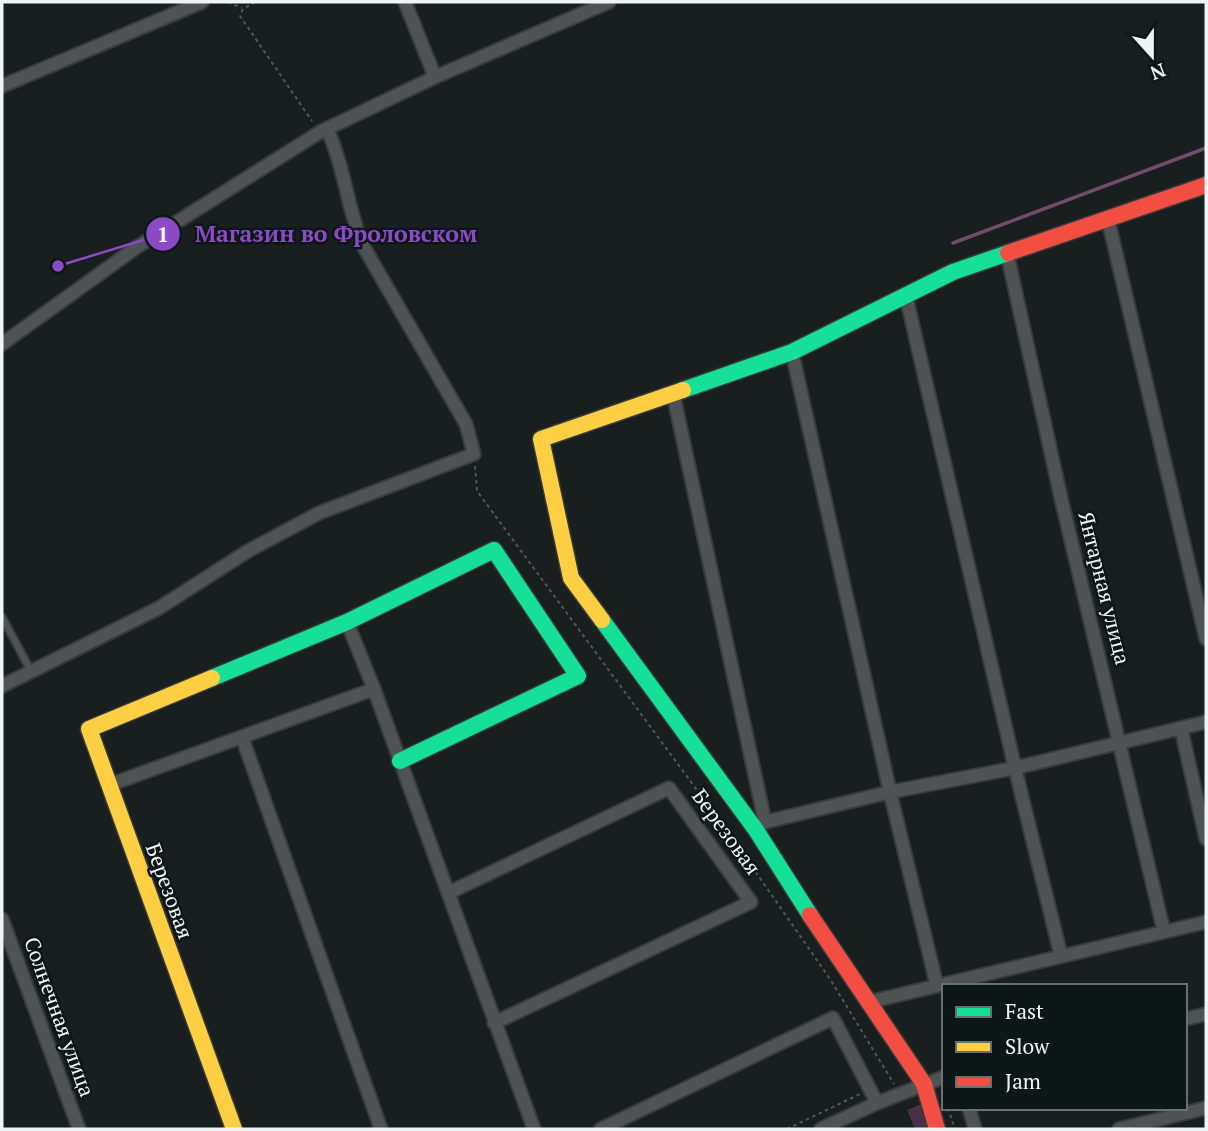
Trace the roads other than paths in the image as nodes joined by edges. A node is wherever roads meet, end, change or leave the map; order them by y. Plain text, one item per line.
1 (202, 2) edge
2 (405, 2) edge
3 (609, 2) edge
4 (435, 77) junction
5 (2, 86) edge
6 (323, 130) junction
7 (1206, 185) edge
8 (1108, 219) junction
9 (1007, 253) junction
10 (906, 296) junction
11 (2, 344) edge
12 (792, 352) junction
13 (673, 393) junction
14 (2, 617) edge
15 (346, 622) junction
16 (1206, 639) edge
17 (31, 671) junction
18 (2, 686) edge
19 (374, 689) junction
20 (1206, 722) edge
21 (1181, 728) junction
22 (242, 737) junction
23 (1120, 743) junction
24 (400, 761) junction
25 (1015, 768) junction
26 (109, 785) junction
27 (890, 792) junction
28 (761, 826) junction
29 (1206, 839) edge
30 (447, 893) junction
31 (2, 919) edge
32 (1206, 922) edge
33 (1164, 932) junction
34 (1061, 956) junction
35 (945, 984) edge
36 (942, 985) edge
37 (937, 986) junction
38 (869, 1002) junction
39 (1206, 1014) edge
40 (1187, 1019) edge
41 (494, 1023) junction
42 (942, 1078) edge
43 (924, 1084) junction
44 (877, 1103) junction
45 (1206, 1108) edge
46 (970, 1110) edge
47 (79, 1129) edge
48 (234, 1129) edge
49 (382, 1129) edge
50 (534, 1129) edge
51 (601, 1129) edge
52 (821, 1129) edge
53 (937, 1129) edge
54 (975, 1129) edge
55 (1119, 1129) edge

1 - 5 street
2 - 4 street
3 - 4 street
4 - 6 street
6 - 11 street
6 - 17 street
7 - 8 street
8 - 9 street
8 - 16 street
9 - 10 street
9 - 23 street, Янтарная улица
10 - 12 street
10 - 25 street
12 - 13 street
12 - 27 street
13 - 28 street
13 - 28 street
14 - 17 lane
15 - 19 street
15 - 24 street, Березовая
15 - 26 street, Березовая
17 - 18 street
19 - 22 street
19 - 24 street
20 - 21 street
21 - 23 street
21 - 29 street
22 - 26 street
22 - 49 street
23 - 25 street
23 - 33 street, Янтарная улица
24 - 30 street
25 - 27 street
25 - 34 street
26 - 48 street, Березовая
27 - 28 street
27 - 37 street
28 - 38 street
30 - 41 street
30 - 41 street, Березовая
31 - 47 street, Солнечная улица
32 - 33 street
33 - 34 street
34 - 35 street
36 - 37 street
37 - 38 street
38 - 43 street
39 - 40 street
41 - 50 street
42 - 43 street
43 - 44 street
43 - 53 street
44 - 51 street
44 - 52 street
45 - 55 street
46 - 54 street

